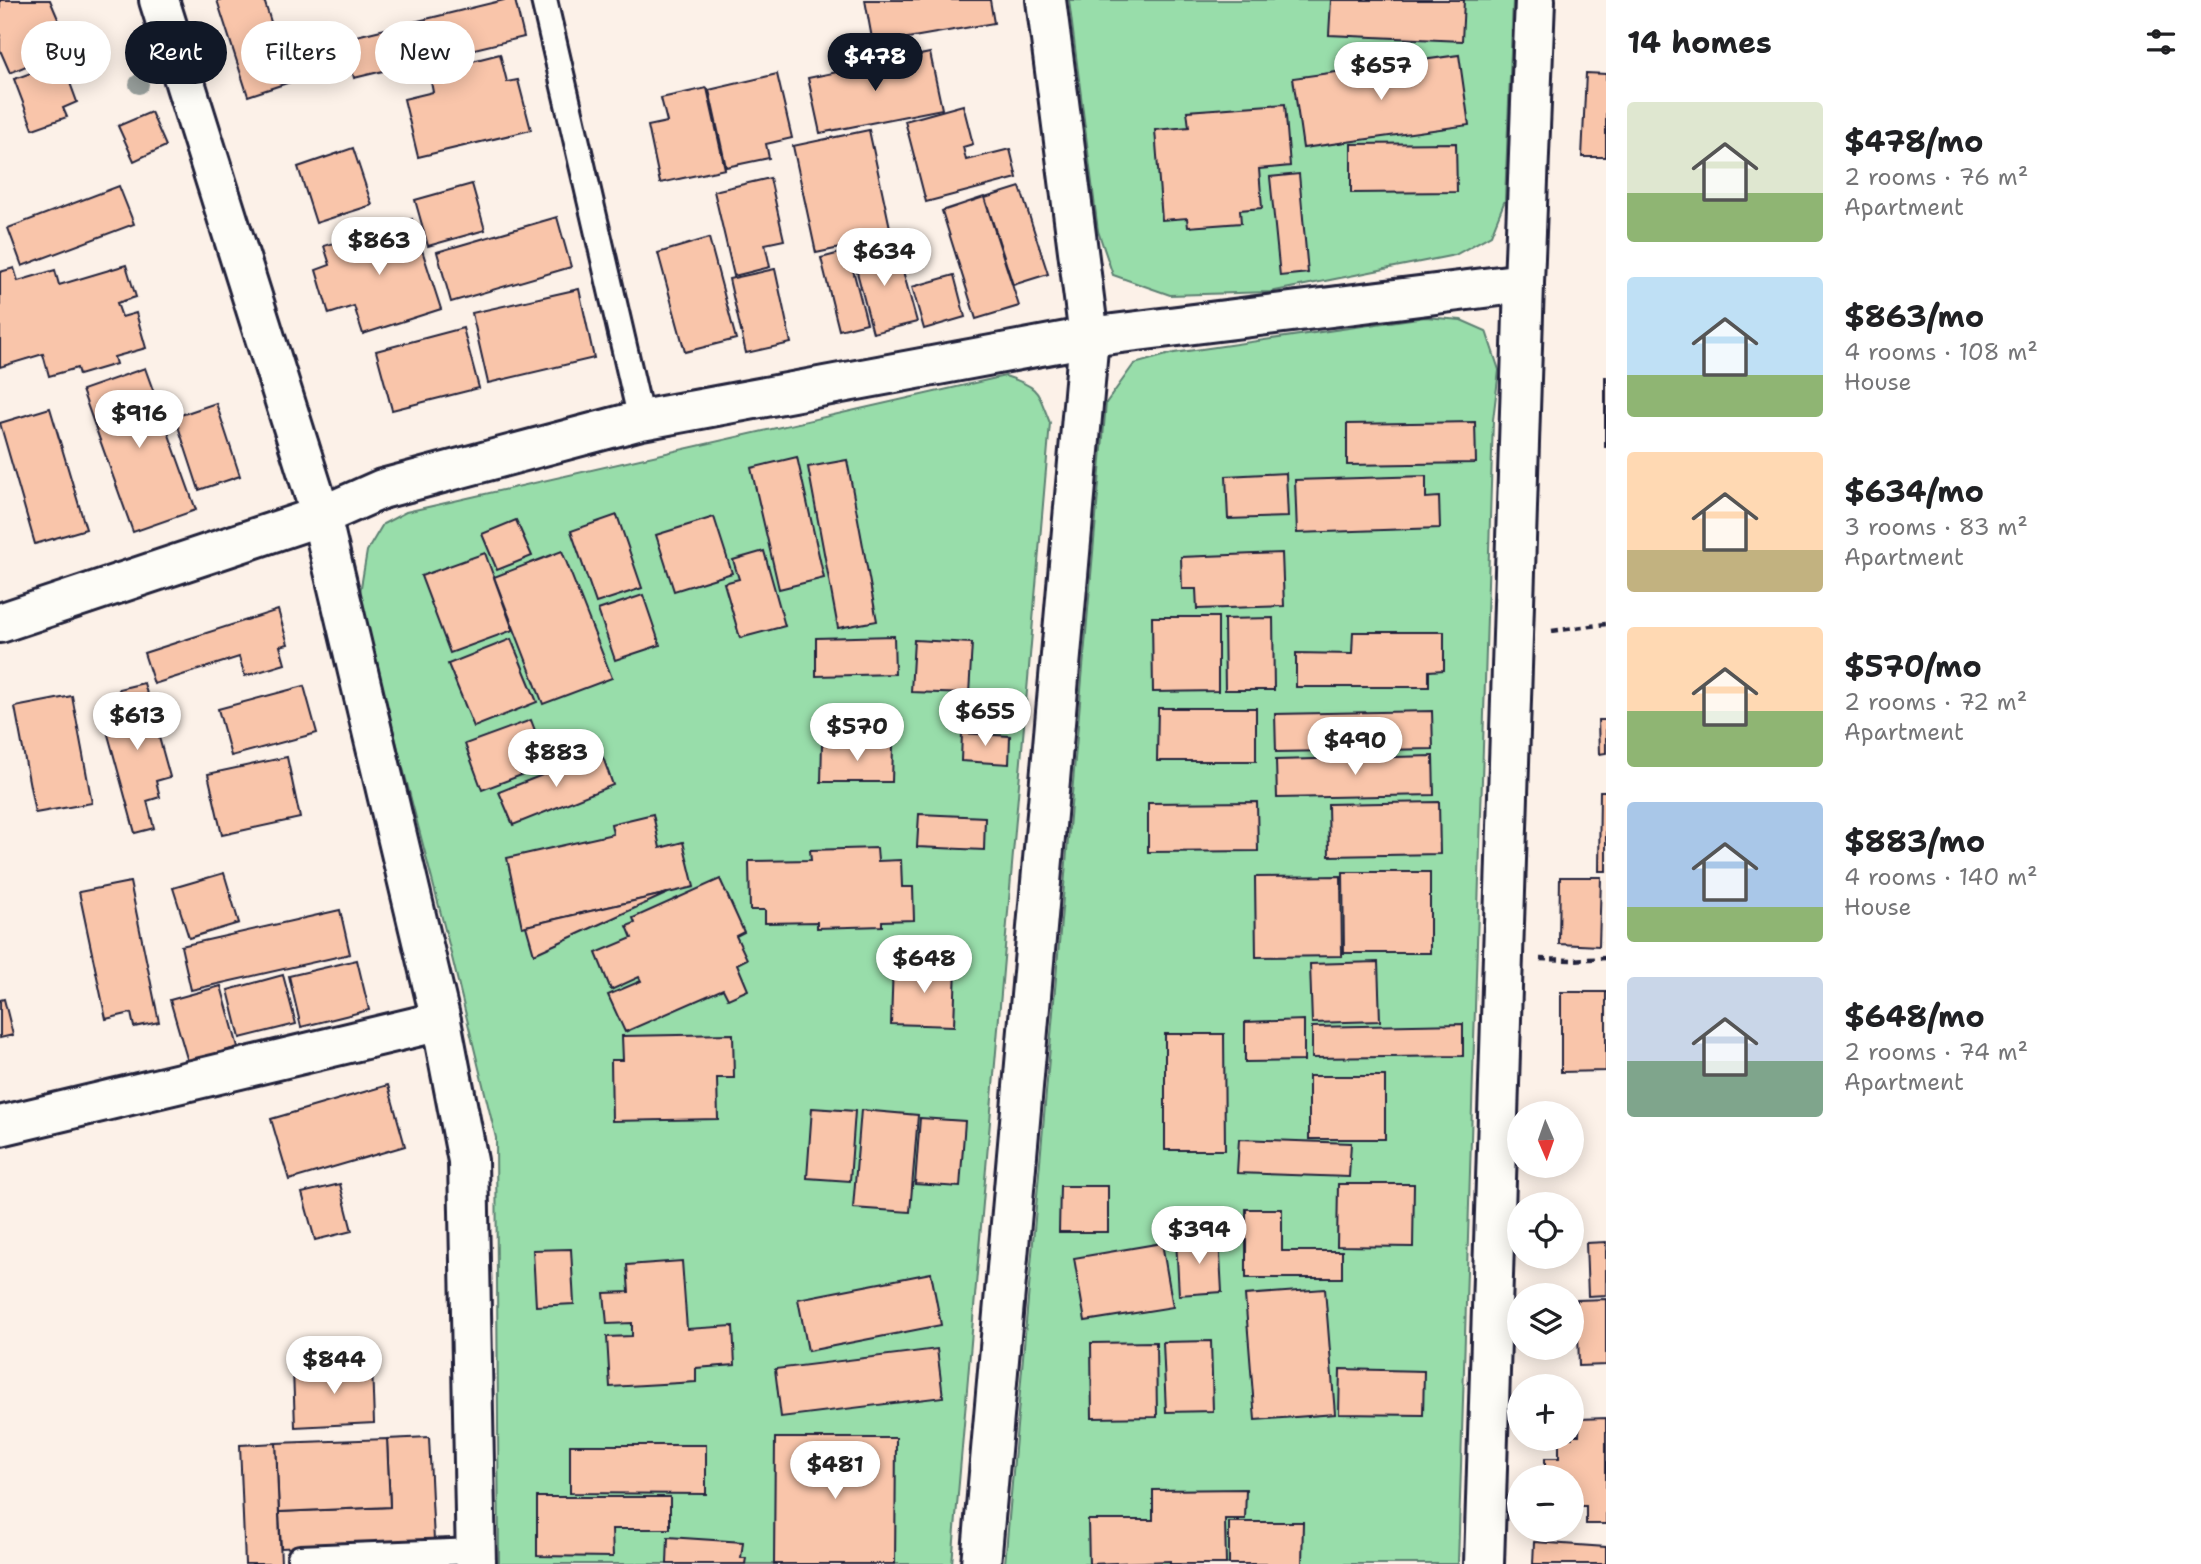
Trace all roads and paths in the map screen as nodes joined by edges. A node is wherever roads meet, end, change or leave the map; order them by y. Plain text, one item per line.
1 (159, 0) edge
2 (544, 0) edge
3 (1046, 0) edge
4 (1535, 0) edge
5 (1524, 283) junction
6 (1089, 337) junction
7 (641, 420) junction
8 (321, 516) junction
9 (0, 623) edge
10 (1606, 624) edge
11 (1513, 637) junction
12 (1503, 958) junction
13 (1606, 958) edge
14 (441, 1021) junction
15 (0, 1126) edge
16 (476, 1557) edge
17 (300, 1558) dead end
18 (981, 1564) edge
19 (1484, 1564) edge

1 - 8 street
2 - 7 lane
3 - 6 street
4 - 5 street
5 - 6 street
5 - 11 street
6 - 7 street
6 - 18 street
7 - 8 street
8 - 9 street
8 - 14 street
10 - 11 path
11 - 12 street
12 - 13 path
12 - 19 street
14 - 15 street
14 - 16 street
16 - 17 lane

